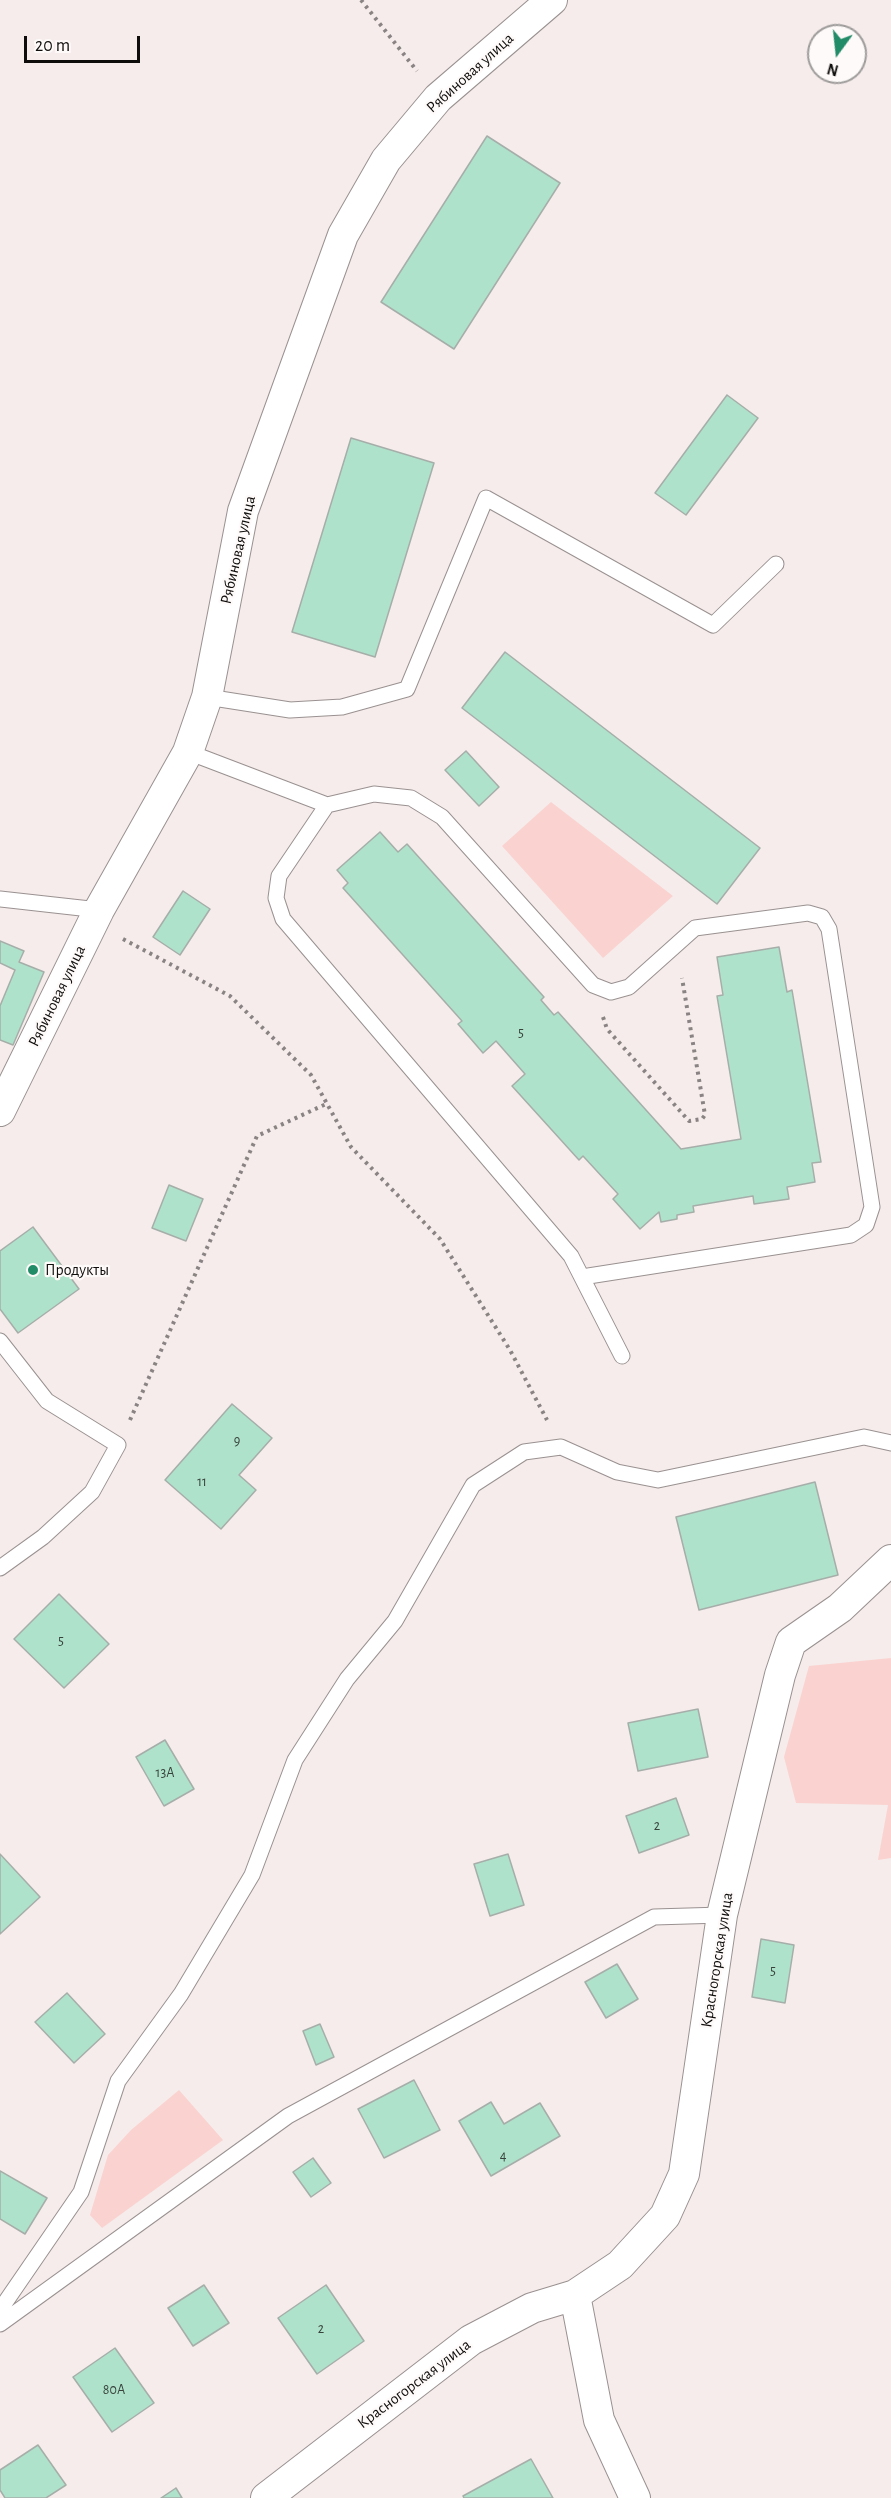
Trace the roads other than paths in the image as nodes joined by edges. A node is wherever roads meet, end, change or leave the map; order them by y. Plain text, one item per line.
1 (552, 0) edge
2 (776, 564) dead end
3 (207, 697) junction
4 (188, 752) junction
5 (327, 805) junction
6 (0, 899) edge
7 (96, 917) junction
8 (0, 1112) edge
9 (582, 1277) junction
10 (0, 1341) edge
11 (622, 1356) dead end
12 (891, 1443) edge
13 (891, 1560) edge
14 (0, 1568) edge
15 (722, 1915) junction
16 (575, 2295) junction
17 (0, 2310) edge
18 (0, 2324) edge
19 (266, 2498) edge
20 (635, 2498) edge

1 - 3 street, Рябиновая улица
2 - 3 lane
3 - 4 street, Рябиновая улица
4 - 5 lane
4 - 7 street, Рябиновая улица
5 - 9 lane
5 - 9 lane
6 - 7 lane
7 - 8 street, Рябиновая улица
9 - 11 lane
10 - 14 lane
12 - 17 lane
13 - 15 street, Красногорская улица
15 - 16 street, Красногорская улица
15 - 18 lane
16 - 19 street, Красногорская улица
16 - 20 street

